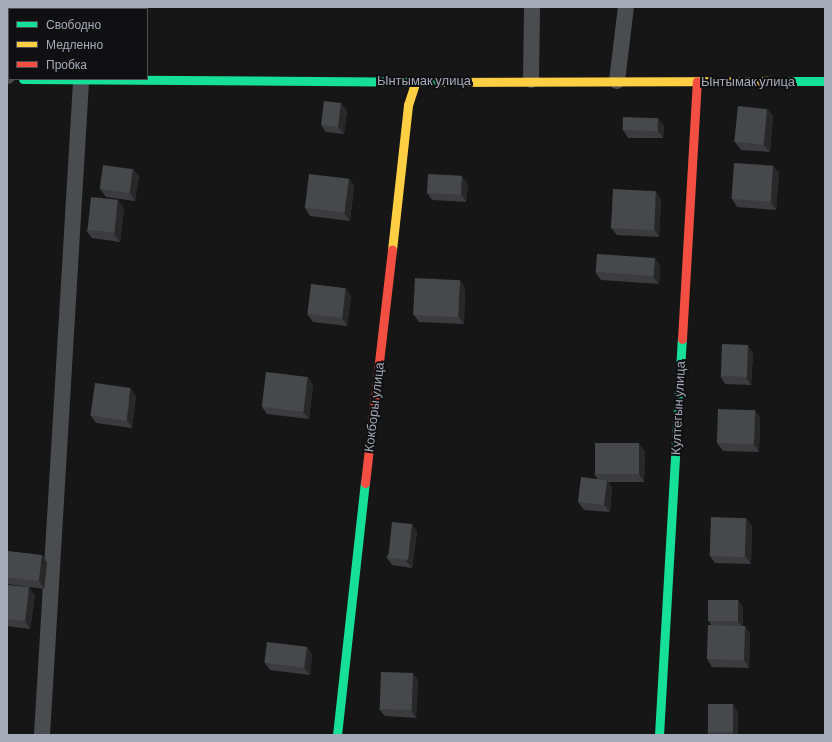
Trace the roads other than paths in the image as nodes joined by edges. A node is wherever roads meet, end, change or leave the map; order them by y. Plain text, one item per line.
1 (532, 7) edge
2 (626, 7) edge
3 (42, 80) edge
4 (416, 80) junction
5 (531, 80) junction
6 (616, 81) junction
7 (697, 81) junction
8 (825, 81) edge
9 (81, 82) junction
10 (42, 735) edge
11 (336, 735) edge
12 (659, 735) edge

1 - 5 street
2 - 6 street
3 - 9 street, Ынтымак улица
4 - 5 street, Ынтымак улица
4 - 9 street, Ынтымак улица
4 - 11 street, Кокборы улица
5 - 6 street, Ынтымак улица
6 - 7 street, Ынтымак улица
7 - 8 street, Ынтымак улица
7 - 12 street, Култегын улица
9 - 10 street

